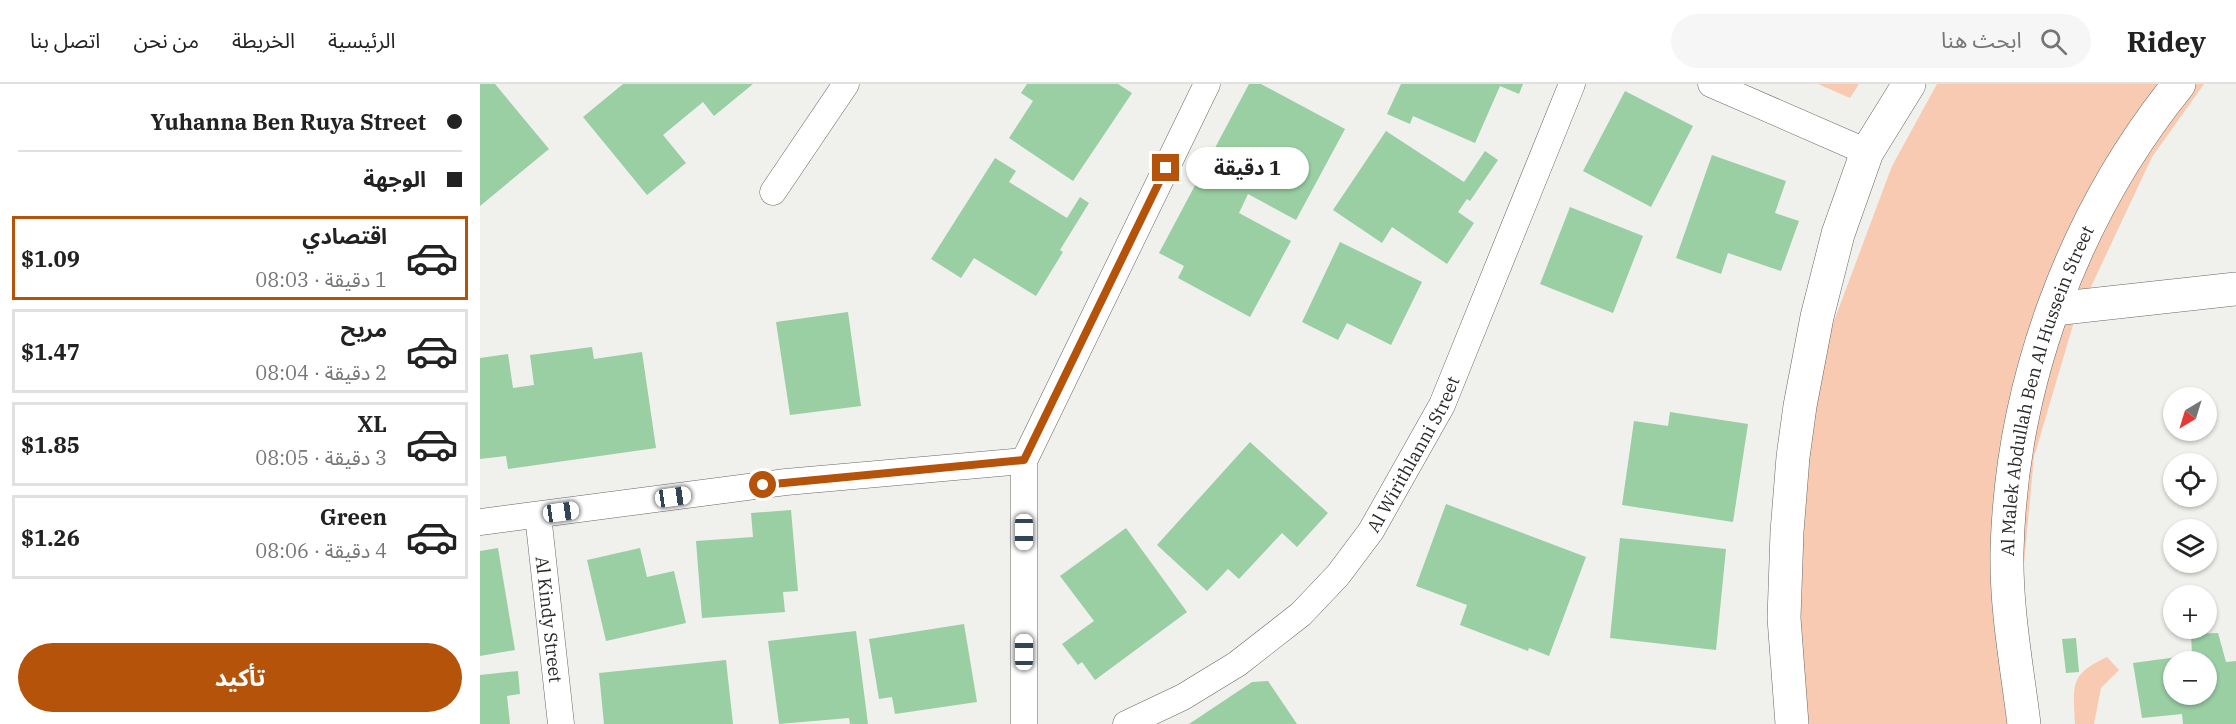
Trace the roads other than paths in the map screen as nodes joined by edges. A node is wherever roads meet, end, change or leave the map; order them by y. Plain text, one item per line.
1 (846, 84) edge
2 (1207, 84) edge
3 (1572, 84) edge
4 (1711, 84) edge
5 (1909, 84) edge
6 (2179, 84) edge
7 (1866, 152) junction
8 (773, 192) dead end
9 (2236, 289) edge
10 (2054, 309) junction
11 (1024, 460) junction
12 (538, 515) junction
13 (480, 522) edge
14 (561, 724) edge
15 (1024, 724) edge
16 (1126, 724) edge
17 (1792, 724) edge
18 (2024, 724) edge

1 - 8 street
2 - 11 street
3 - 16 street, Al Wirithlanni Street
4 - 7 street
5 - 7 main road
6 - 10 main road, Al Malek Abdullah Ben Al Hussein Street
7 - 17 main road
9 - 10 main road
10 - 18 main road, Al Malek Abdullah Ben Al Hussein Street
11 - 12 street
11 - 15 street
12 - 13 street
12 - 14 street, Al Kindy Street

